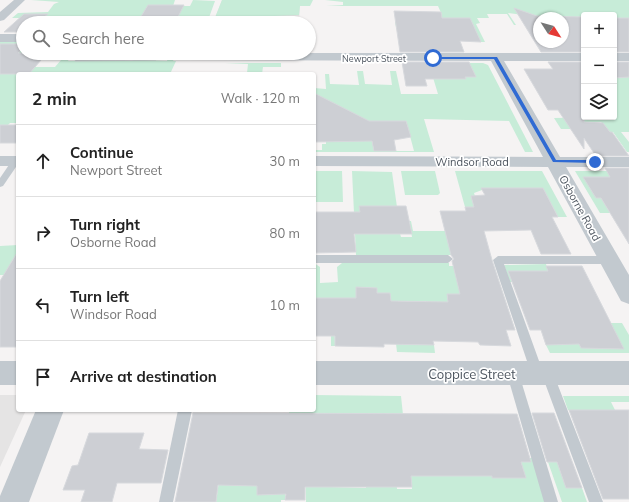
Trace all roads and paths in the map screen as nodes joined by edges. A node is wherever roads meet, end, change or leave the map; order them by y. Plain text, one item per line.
1 (20, 0) edge
2 (1, 15) edge
3 (0, 38) edge
4 (16, 38) edge
5 (581, 57) edge
6 (617, 57) edge
7 (629, 57) edge
8 (496, 58) junction
9 (316, 59) edge
10 (11, 161) edge
11 (554, 161) junction
12 (316, 162) edge
13 (629, 162) edge
14 (0, 184) edge
15 (316, 259) edge
16 (448, 259) dead end
17 (609, 260) junction
18 (629, 295) edge
19 (0, 373) edge
20 (16, 373) edge
21 (316, 373) edge
22 (629, 373) edge
23 (513, 374) junction
24 (543, 374) junction
25 (49, 412) edge
26 (185, 412) edge
27 (13, 502) edge
28 (166, 502) edge
29 (552, 502) edge
30 (596, 502) edge

1 - 2 street
3 - 4 street
5 - 8 street, Newport Street
6 - 7 street
8 - 9 street, Newport Street
8 - 11 street, Osborne Road
10 - 14 lane
11 - 12 street, Windsor Road
11 - 13 street, Windsor Road
11 - 17 street, Osborne Road
15 - 16 lane
17 - 18 street, Osborne Road
17 - 24 lane
19 - 20 street
21 - 23 street, Coppice Street
22 - 24 street, Coppice Street
23 - 24 street, Coppice Street
23 - 29 lane
24 - 30 lane
25 - 27 street
26 - 28 lane

